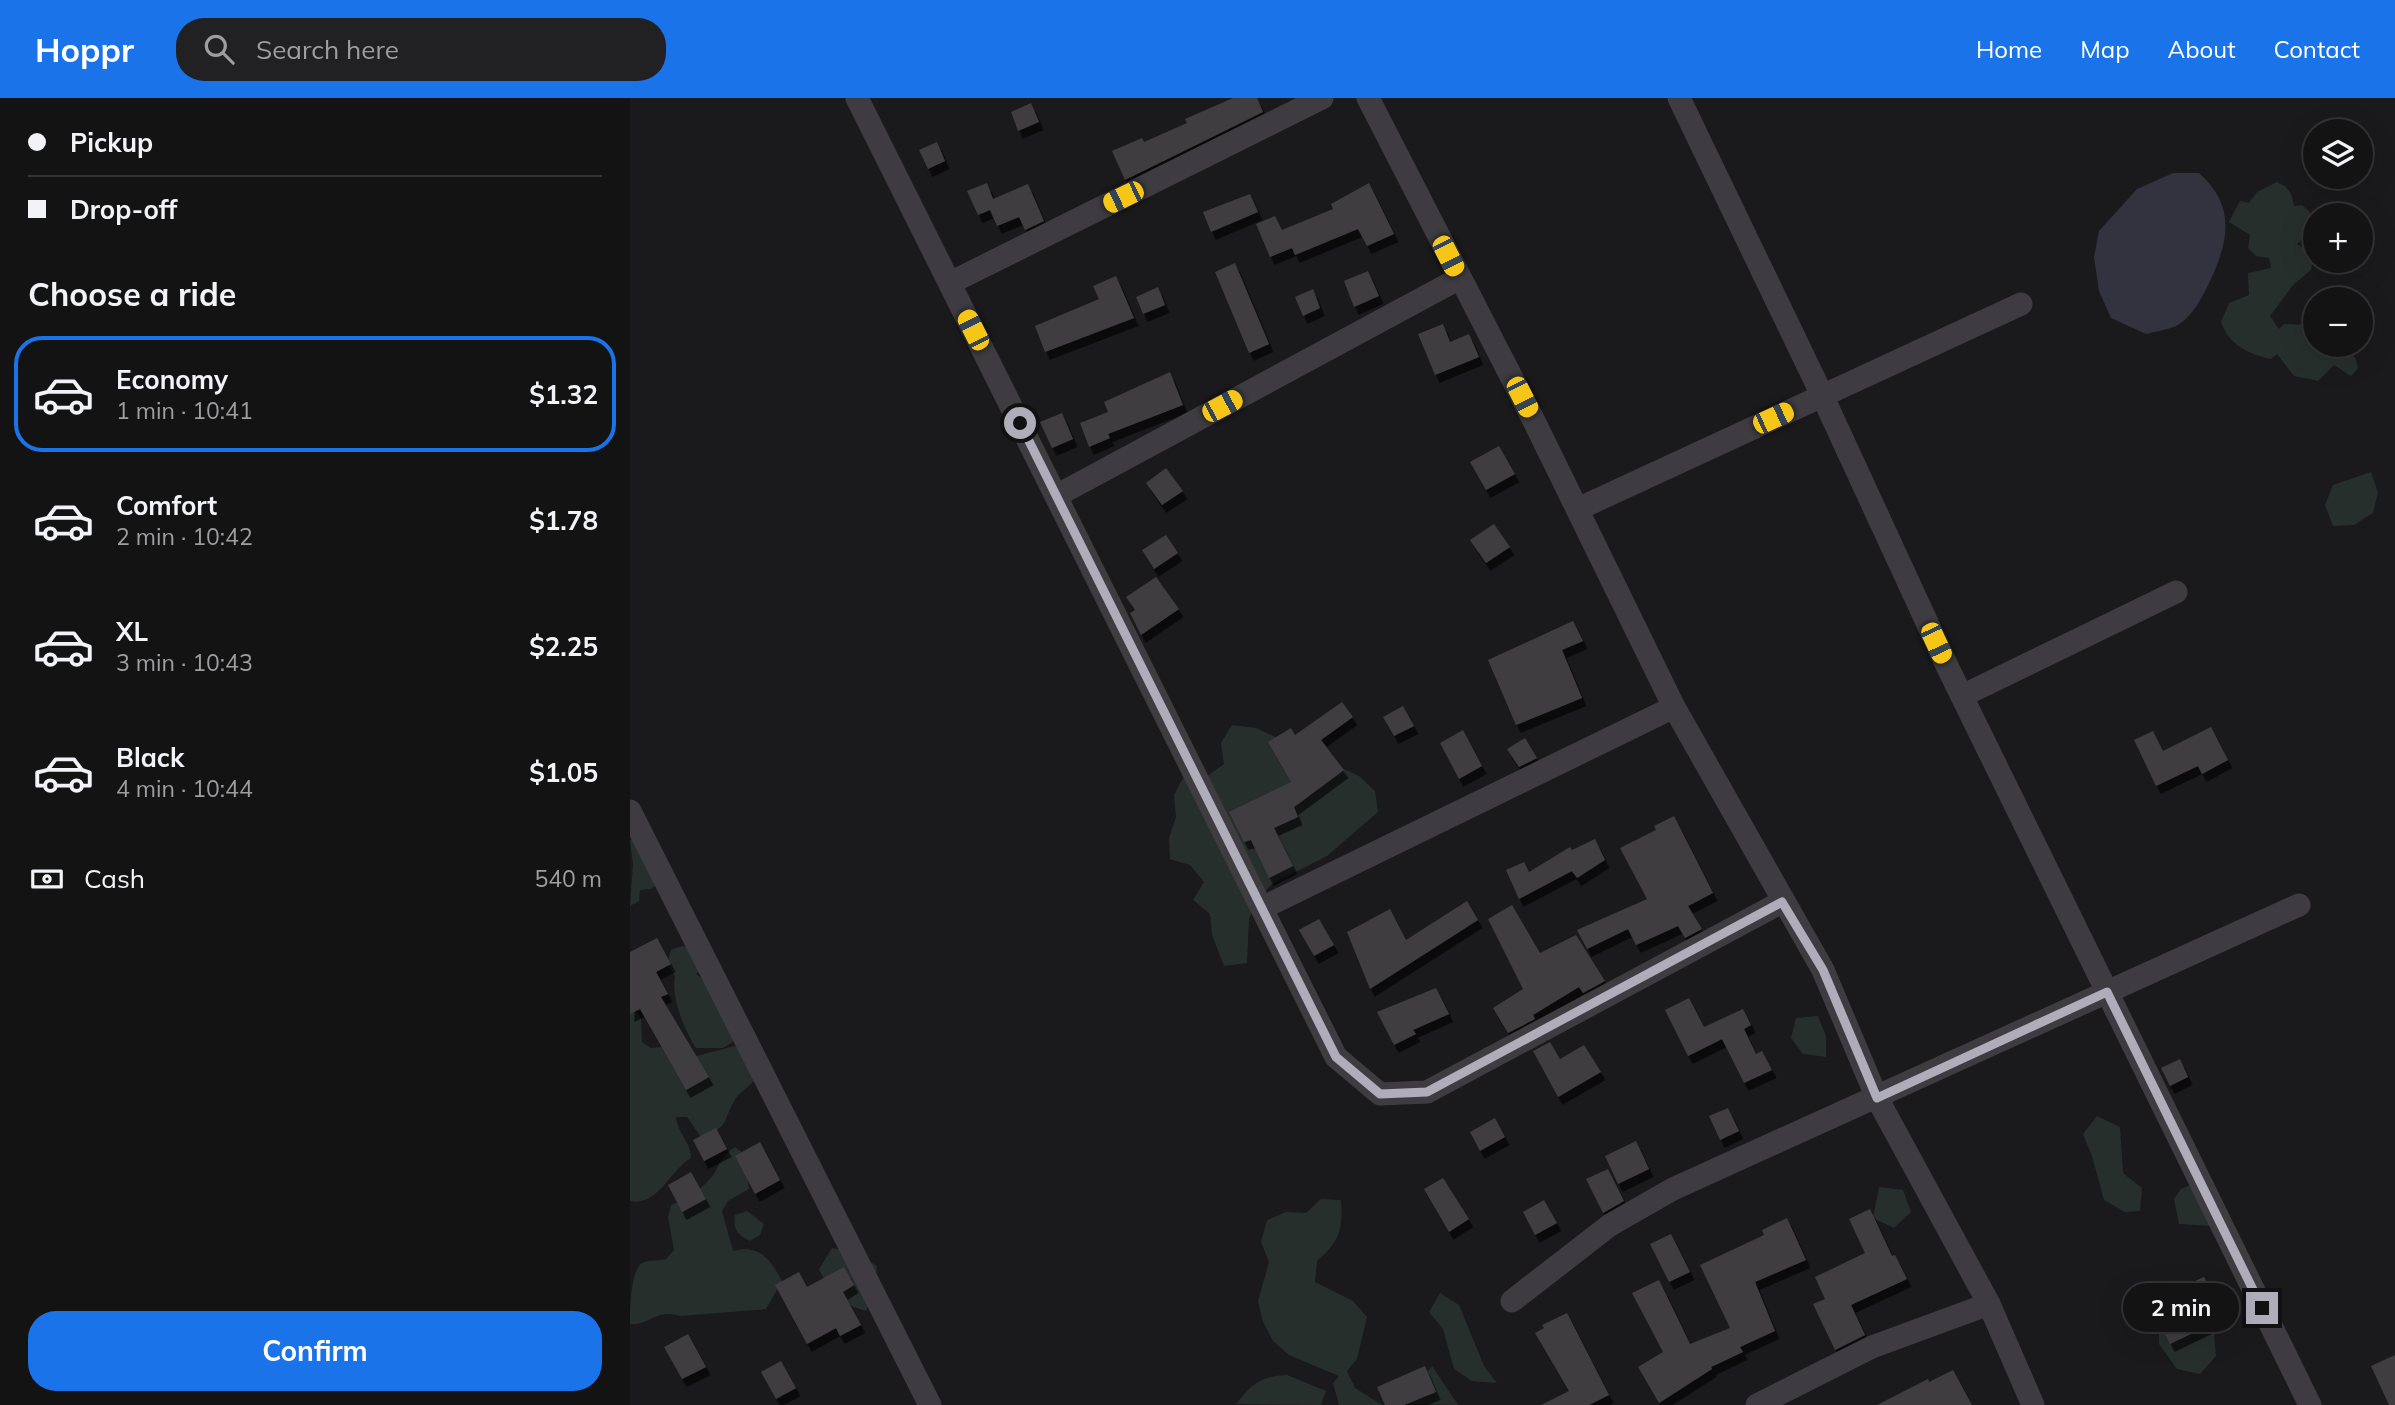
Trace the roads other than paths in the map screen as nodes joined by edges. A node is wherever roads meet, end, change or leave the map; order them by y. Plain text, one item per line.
1 (857, 98) edge
2 (1322, 98) edge
3 (1368, 98) edge
4 (1679, 98) edge
5 (1460, 278) junction
6 (950, 283) junction
7 (2021, 304) dead end
8 (1822, 395) junction
9 (1056, 496) junction
10 (1578, 509) junction
11 (2176, 592) dead end
12 (1962, 696) junction
13 (1675, 707) junction
14 (630, 811) edge
15 (1782, 902) junction
16 (2299, 905) dead end
17 (1262, 908) junction
18 (2107, 992) junction
19 (1877, 1098) junction
20 (1511, 1301) dead end
21 (1989, 1304) junction
22 (930, 1405) edge
23 (1757, 1405) edge
24 (2033, 1405) edge
25 (2309, 1405) edge

1 - 6 street
2 - 6 street
3 - 5 street
4 - 8 street
5 - 9 street
5 - 10 street
6 - 9 street
7 - 8 street
8 - 10 street
8 - 12 street
9 - 17 street
10 - 13 street
11 - 12 street
12 - 18 street
13 - 15 street
13 - 17 street
14 - 22 street
15 - 17 street
15 - 19 street
16 - 18 street
18 - 19 street
18 - 25 street
19 - 20 street
19 - 21 street
21 - 23 street
21 - 24 street

